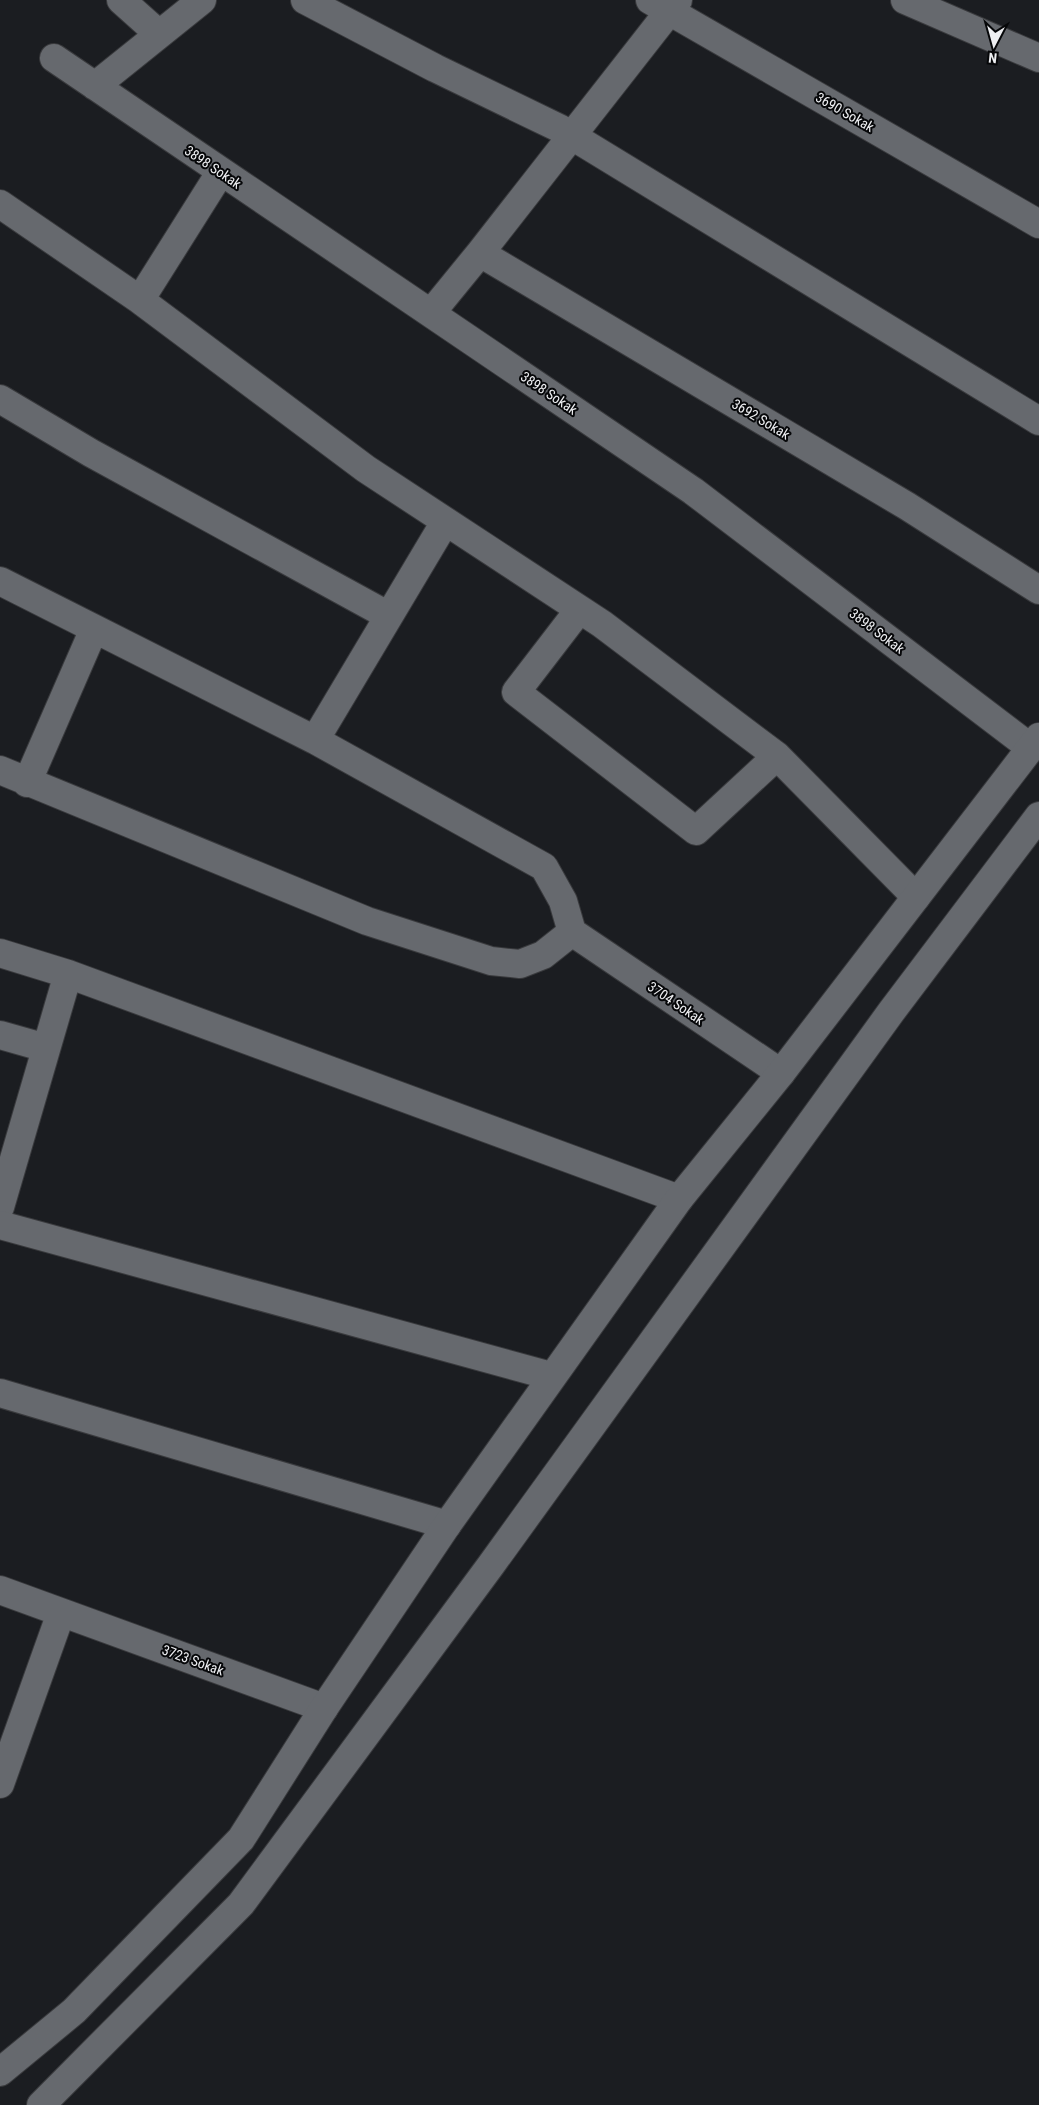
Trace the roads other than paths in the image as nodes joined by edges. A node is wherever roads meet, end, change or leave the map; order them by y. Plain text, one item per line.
1 (121, 0) edge
2 (202, 0) edge
3 (305, 0) edge
4 (905, 0) edge
5 (666, 4) edge
6 (159, 34) junction
7 (54, 58) dead end
8 (1039, 58) edge
9 (95, 86) junction
10 (572, 136) junction
11 (220, 172) junction
12 (0, 204) edge
13 (1039, 224) edge
14 (480, 253) junction
15 (140, 300) junction
16 (431, 313) junction
17 (0, 399) edge
18 (1039, 421) edge
19 (445, 522) junction
20 (0, 581) edge
21 (1039, 590) edge
22 (579, 610) junction
23 (389, 616) junction
24 (94, 629) junction
25 (316, 740) junction
26 (1035, 743) edge
27 (777, 756) junction
28 (0, 770) edge
29 (27, 783) junction
30 (1039, 816) edge
31 (916, 897) junction
32 (572, 932) junction
33 (0, 953) edge
34 (68, 974) junction
35 (0, 1035) edge
36 (46, 1048) junction
37 (781, 1074) junction
38 (679, 1199) junction
39 (0, 1207) edge
40 (0, 1225) edge
41 (551, 1376) junction
42 (0, 1393) edge
43 (447, 1525) junction
44 (0, 1590) edge
45 (61, 1613) junction
46 (324, 1708) junction
47 (5, 1753) edge
48 (0, 1784) edge
49 (0, 2072) edge
50 (41, 2105) edge

1 - 6 street
2 - 6 street
3 - 10 street
4 - 8 street
5 - 10 street
5 - 13 street, 3690 Sokak
6 - 9 street
7 - 9 street, 3898 Sokak
9 - 11 street, 3898 Sokak
10 - 14 street
10 - 18 street
11 - 15 street
11 - 16 street, 3898 Sokak
12 - 15 street
14 - 16 street
14 - 21 street, 3692 Sokak
15 - 19 street
16 - 26 street, 3898 Sokak
17 - 23 street
19 - 22 street
19 - 23 street
20 - 24 street
22 - 27 street
22 - 27 street
23 - 25 street
24 - 25 street
24 - 29 street
25 - 32 street
26 - 31 street
27 - 31 street
28 - 29 street
29 - 32 street
30 - 50 street
31 - 37 street
32 - 37 street, 3704 Sokak
33 - 34 street
34 - 36 street
34 - 38 street
35 - 36 street
36 - 39 street
37 - 38 street
38 - 41 street
40 - 41 street
41 - 43 street
42 - 43 street
43 - 46 street
44 - 45 street, 3723 Sokak
45 - 46 street, 3723 Sokak
45 - 47 street
46 - 49 street
47 - 48 street

